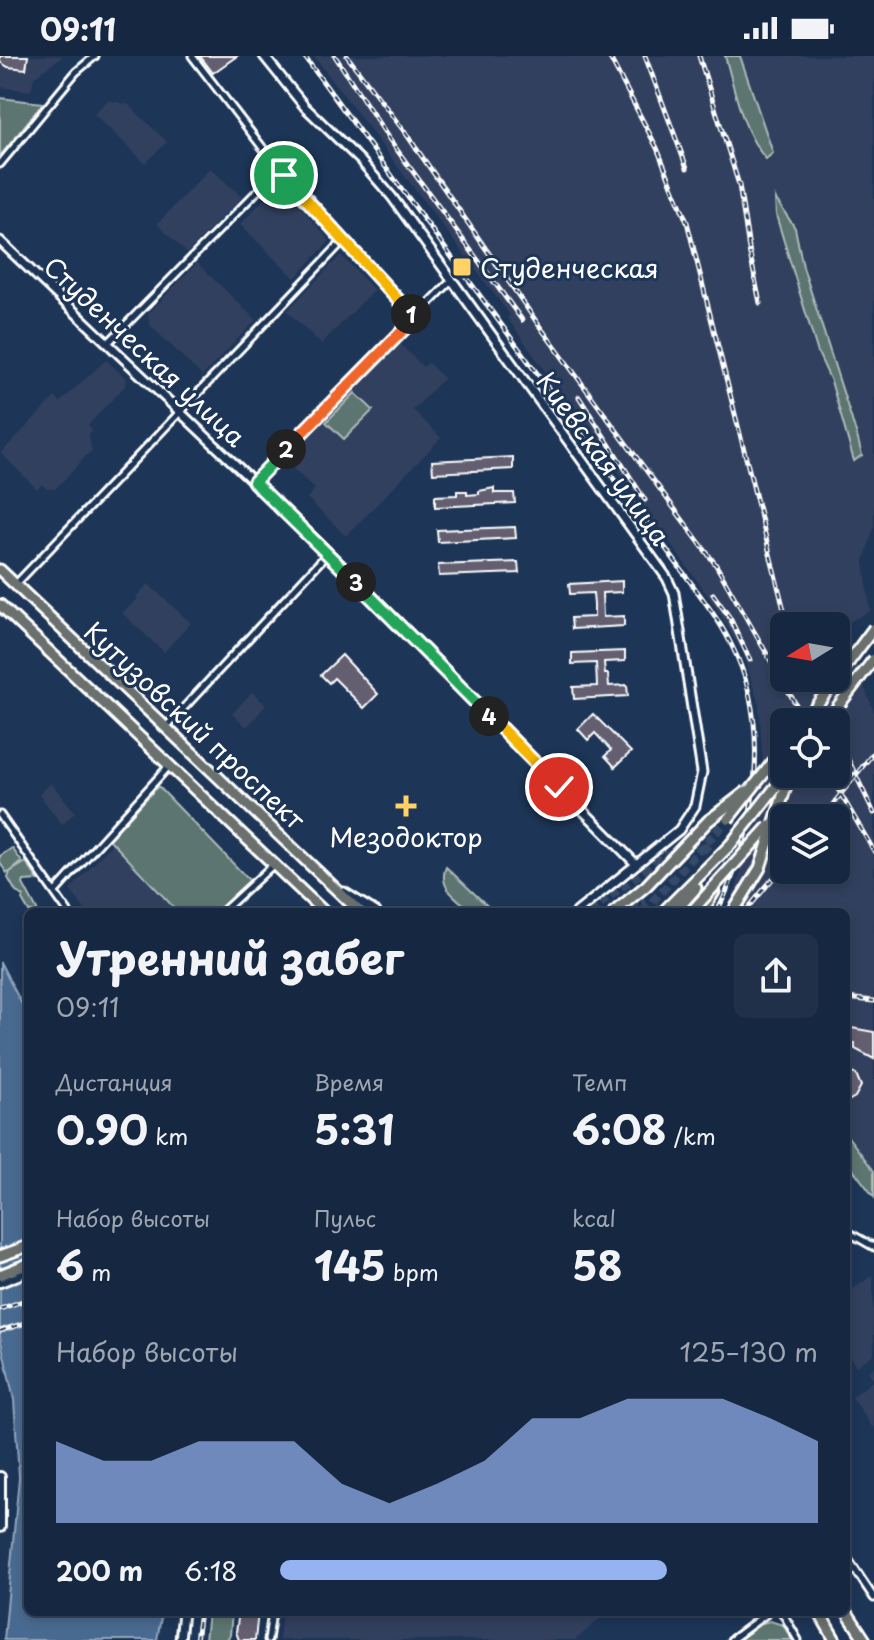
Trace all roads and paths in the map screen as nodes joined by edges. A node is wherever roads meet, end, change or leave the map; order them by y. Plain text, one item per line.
1 (95, 56) edge
2 (192, 56) edge
3 (264, 56) edge
4 (0, 164) edge
5 (279, 169) junction
6 (0, 241) edge
7 (343, 241) junction
8 (450, 282) junction
9 (415, 318) junction
10 (108, 343) junction
11 (180, 411) junction
12 (254, 482) junction
13 (328, 553) junction
14 (0, 570) edge
15 (15, 585) junction
16 (0, 605) edge
17 (874, 628) edge
18 (874, 659) edge
19 (814, 708) edge
20 (837, 708) edge
21 (166, 727) junction
22 (170, 765) junction
23 (770, 767) edge
24 (759, 782) junction
25 (777, 788) edge
26 (0, 815) edge
27 (728, 819) tunnel mouth
28 (770, 822) edge
29 (770, 836) edge
30 (723, 854) junction
31 (275, 864) junction
32 (636, 864) junction
33 (334, 887) junction
34 (55, 892) junction
35 (714, 892) tunnel mouth
36 (65, 908) edge
37 (226, 908) edge
38 (320, 908) edge
39 (356, 908) edge
40 (369, 908) edge
41 (582, 908) edge
42 (619, 908) edge
43 (667, 908) edge
44 (678, 908) edge
45 (695, 908) edge
46 (704, 908) edge
47 (735, 908) edge
48 (850, 1233) edge
49 (24, 1247) edge
50 (874, 1247) edge
51 (0, 1256) edge
52 (24, 1266) edge
53 (24, 1273) edge
54 (0, 1275) edge
55 (0, 1282) edge
56 (0, 1477) edge
57 (0, 1527) edge
58 (850, 1562) edge
59 (874, 1598) edge
60 (183, 1616) edge
61 (271, 1616) edge
62 (764, 1616) edge
63 (784, 1616) edge
64 (821, 1616) edge
65 (849, 1616) edge
66 (180, 1640) edge
67 (268, 1640) edge
68 (731, 1640) edge
69 (798, 1640) edge
70 (833, 1640) edge
71 (865, 1640) edge

1 - 4 street
2 - 5 street
3 - 8 street, Киевская улица
5 - 7 street
5 - 10 street
6 - 10 street, Студенческая улица
7 - 9 street
7 - 11 street
8 - 9 street
8 - 32 street, Киевская улица
9 - 12 street
10 - 11 street, Студенческая улица
11 - 12 street, Студенческая улица
11 - 15 street
12 - 13 street, Студенческая улица
13 - 21 street
13 - 32 street, Студенческая улица
14 - 15 main road, Кутузовский проспект
15 - 21 main road, Кутузовский проспект
16 - 22 main road, Кутузовский проспект
17 - 19 main road, bridge
18 - 20 main road, bridge
21 - 33 main road, Кутузовский проспект
22 - 31 main road, Кутузовский проспект
22 - 34 street
23 - 24 main road, bridge
24 - 27 main road, bridge
24 - 42 main road, bridge
25 - 30 main road, bridge
26 - 34 street
28 - 45 main road, bridge
29 - 47 main road, bridge
30 - 43 main road
30 - 44 main road
31 - 37 street
31 - 38 main road, Кутузовский проспект
32 - 41 street, Киевская улица
33 - 39 main road, Кутузовский проспект
33 - 40 street
34 - 36 street
35 - 46 main road
48 - 50 street
49 - 51 main road
52 - 54 main road
53 - 55 main road
56 - 57 main road
58 - 59 street
60 - 66 street
61 - 67 street
62 - 68 street
63 - 69 street
64 - 70 main road
65 - 71 main road

